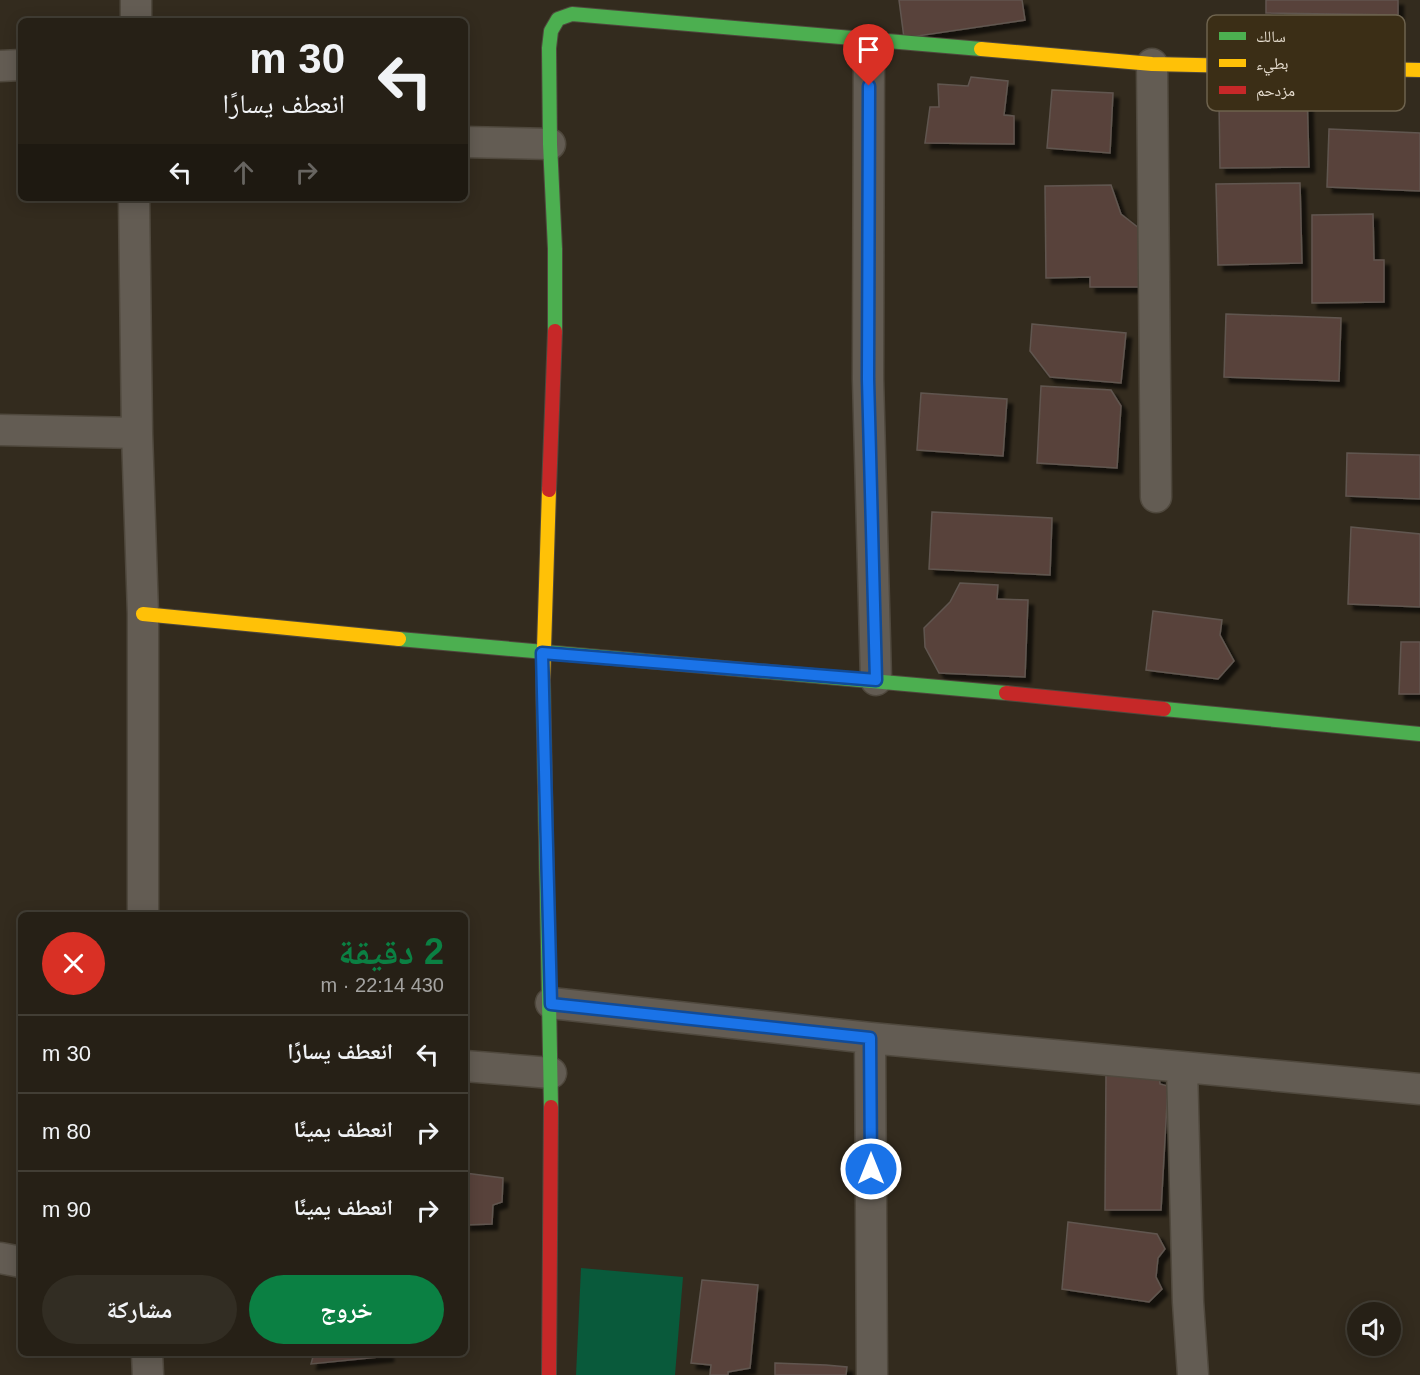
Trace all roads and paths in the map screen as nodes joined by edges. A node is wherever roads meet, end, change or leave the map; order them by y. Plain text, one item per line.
1 (136, 0) edge
2 (136, 18) edge
3 (869, 41) junction
4 (1152, 64) junction
5 (18, 65) edge
6 (1207, 65) edge
7 (0, 66) edge
8 (1405, 70) edge
9 (1420, 70) edge
10 (468, 142) edge
11 (550, 144) junction
12 (134, 201) edge
13 (0, 430) edge
14 (137, 433) junction
15 (1156, 496) dead end
16 (143, 614) junction
17 (542, 653) junction
18 (876, 680) junction
19 (1420, 734) edge
20 (143, 912) edge
21 (551, 1004) junction
22 (870, 1038) junction
23 (468, 1066) edge
24 (1182, 1068) junction
25 (551, 1073) junction
26 (1420, 1089) edge
27 (0, 1258) edge
28 (18, 1261) edge
29 (147, 1356) edge
30 (148, 1375) edge
31 (549, 1375) edge
32 (872, 1375) edge
33 (1192, 1375) edge

1 - 2 street
3 - 4 street
3 - 11 street
3 - 18 street
4 - 6 street
4 - 15 street
5 - 7 street
8 - 9 street
10 - 11 street
11 - 17 street
12 - 14 street
13 - 14 street
14 - 16 street
16 - 17 street
16 - 20 street
17 - 18 street
17 - 21 street
18 - 19 street
21 - 22 street
21 - 25 street
22 - 24 street
22 - 32 street
23 - 25 street
24 - 26 street
24 - 33 street
25 - 31 street
27 - 28 street
29 - 30 street

